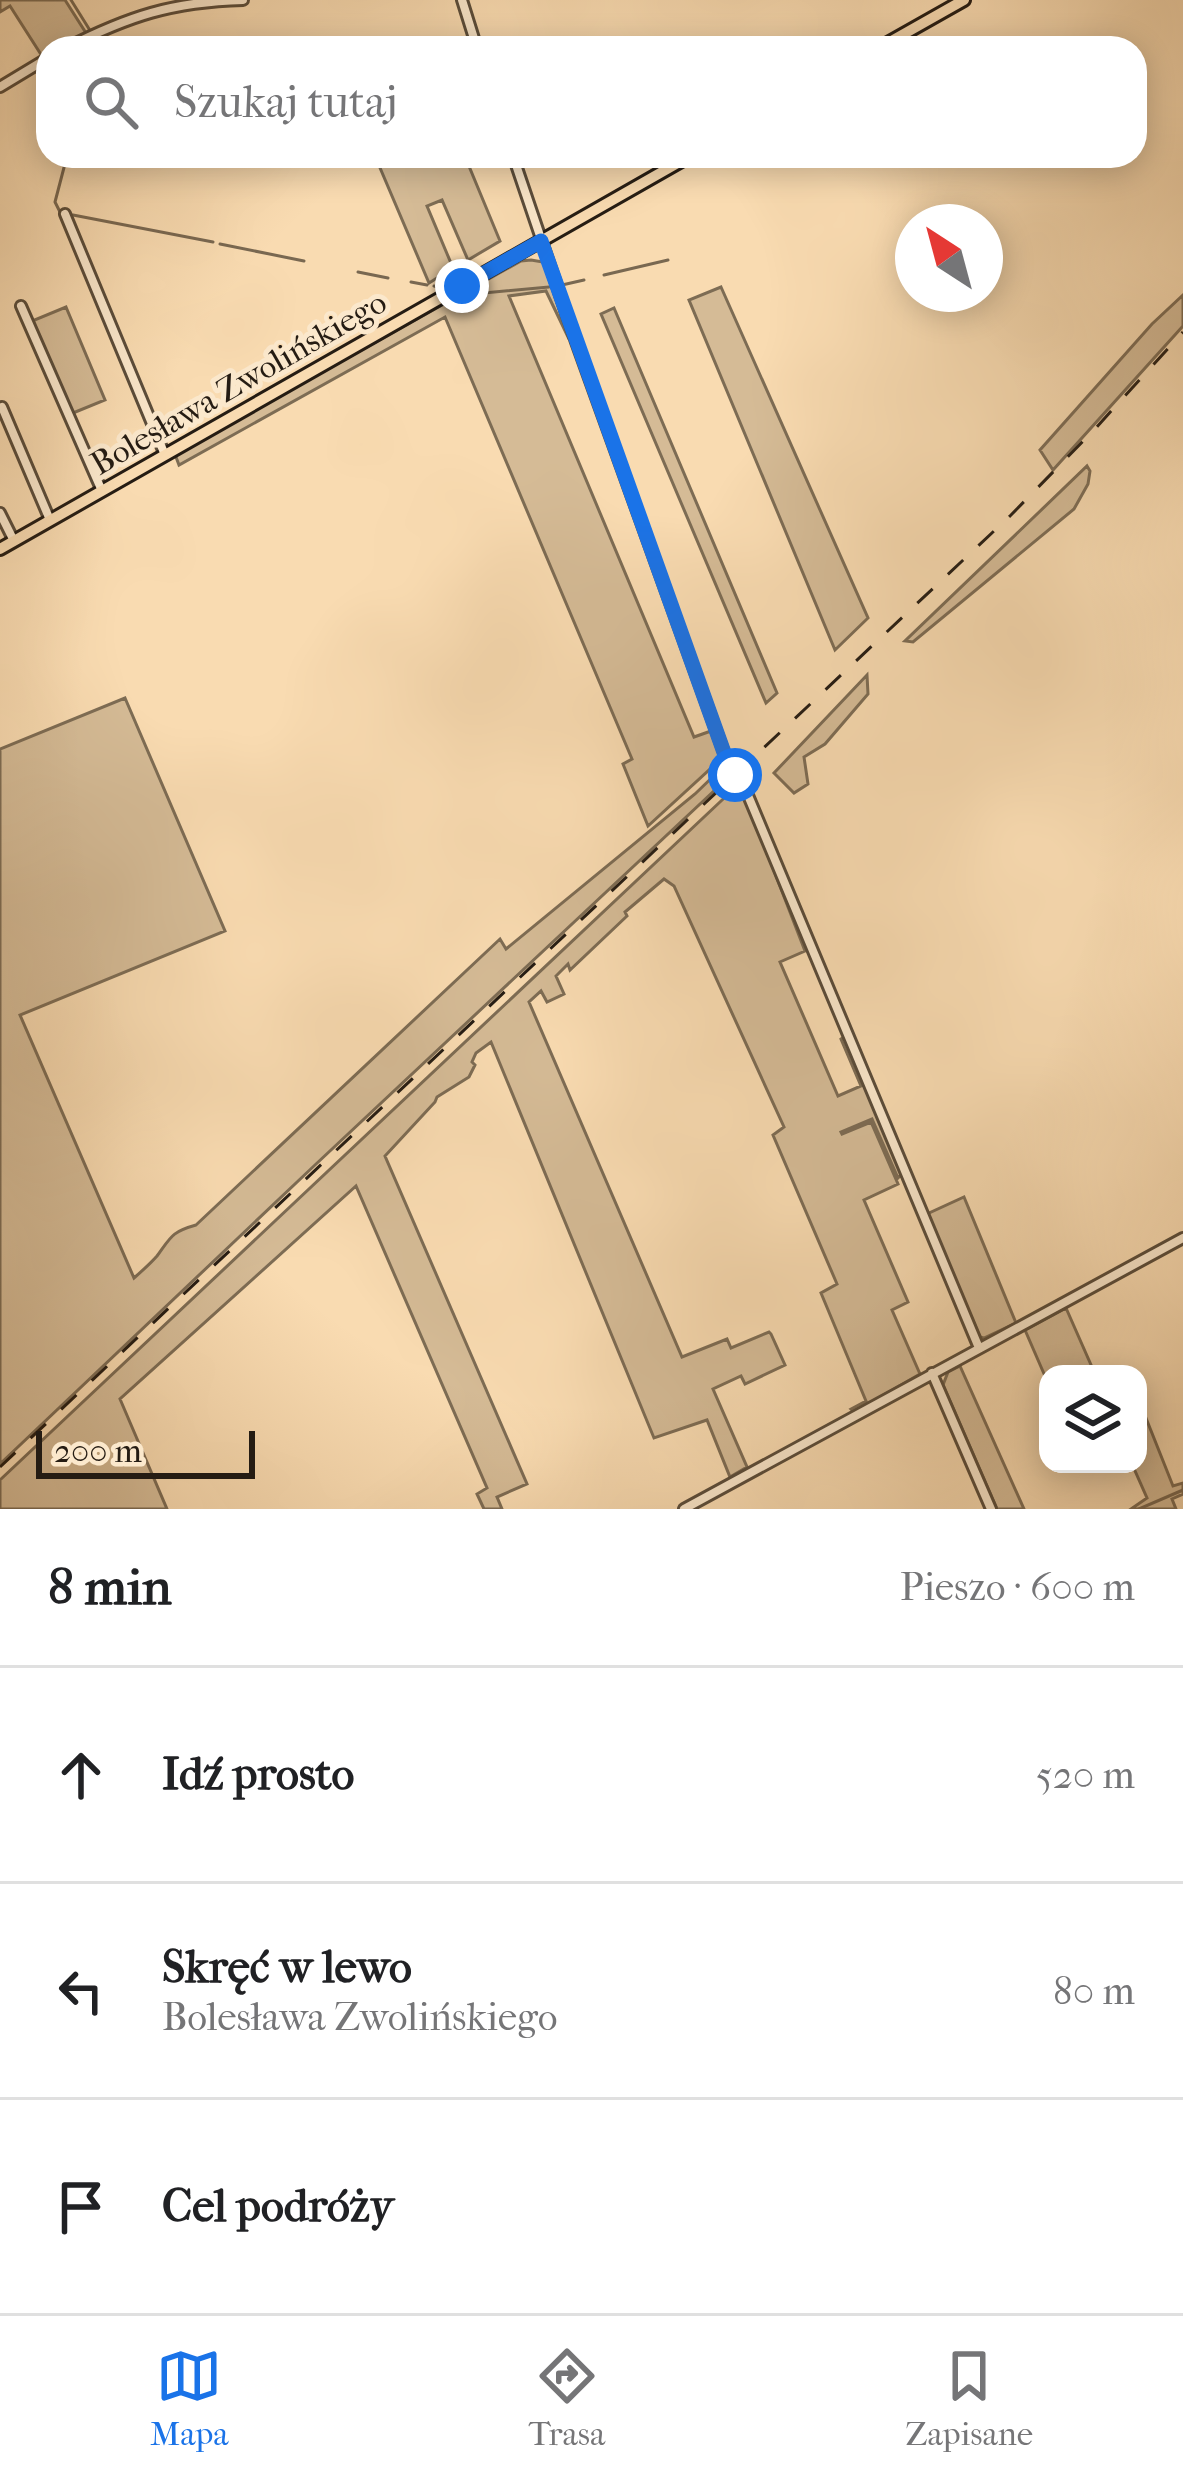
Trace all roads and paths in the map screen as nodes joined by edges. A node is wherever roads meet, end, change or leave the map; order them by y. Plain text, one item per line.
1 (243, 0) edge
2 (462, 0) edge
3 (964, 0) edge
4 (92, 36) edge
5 (473, 36) edge
6 (901, 36) edge
7 (36, 65) edge
8 (0, 87) edge
9 (517, 168) edge
10 (669, 168) edge
11 (65, 214) dead end
12 (541, 241) junction
13 (21, 306) dead end
14 (2, 407) edge
15 (165, 454) junction
16 (102, 491) junction
17 (0, 513) edge
18 (50, 520) junction
19 (14, 541) junction
20 (0, 549) edge
21 (1183, 1238) edge
22 (979, 1348) junction
23 (932, 1373) junction
24 (684, 1509) edge
25 (991, 1509) edge

1 - 4 street
2 - 5 street
3 - 6 main road
7 - 8 street
9 - 12 street
10 - 12 main road, Bolesława Zwolińskiego
11 - 15 street
12 - 15 main road, Bolesława Zwolińskiego
12 - 22 street
13 - 16 street
14 - 18 street
15 - 16 main road, Bolesława Zwolińskiego
16 - 18 main road, Bolesława Zwolińskiego
17 - 19 street
18 - 19 main road, Bolesława Zwolińskiego
19 - 20 main road, Bolesława Zwolińskiego
21 - 22 street
22 - 23 street
23 - 24 street
23 - 25 street

